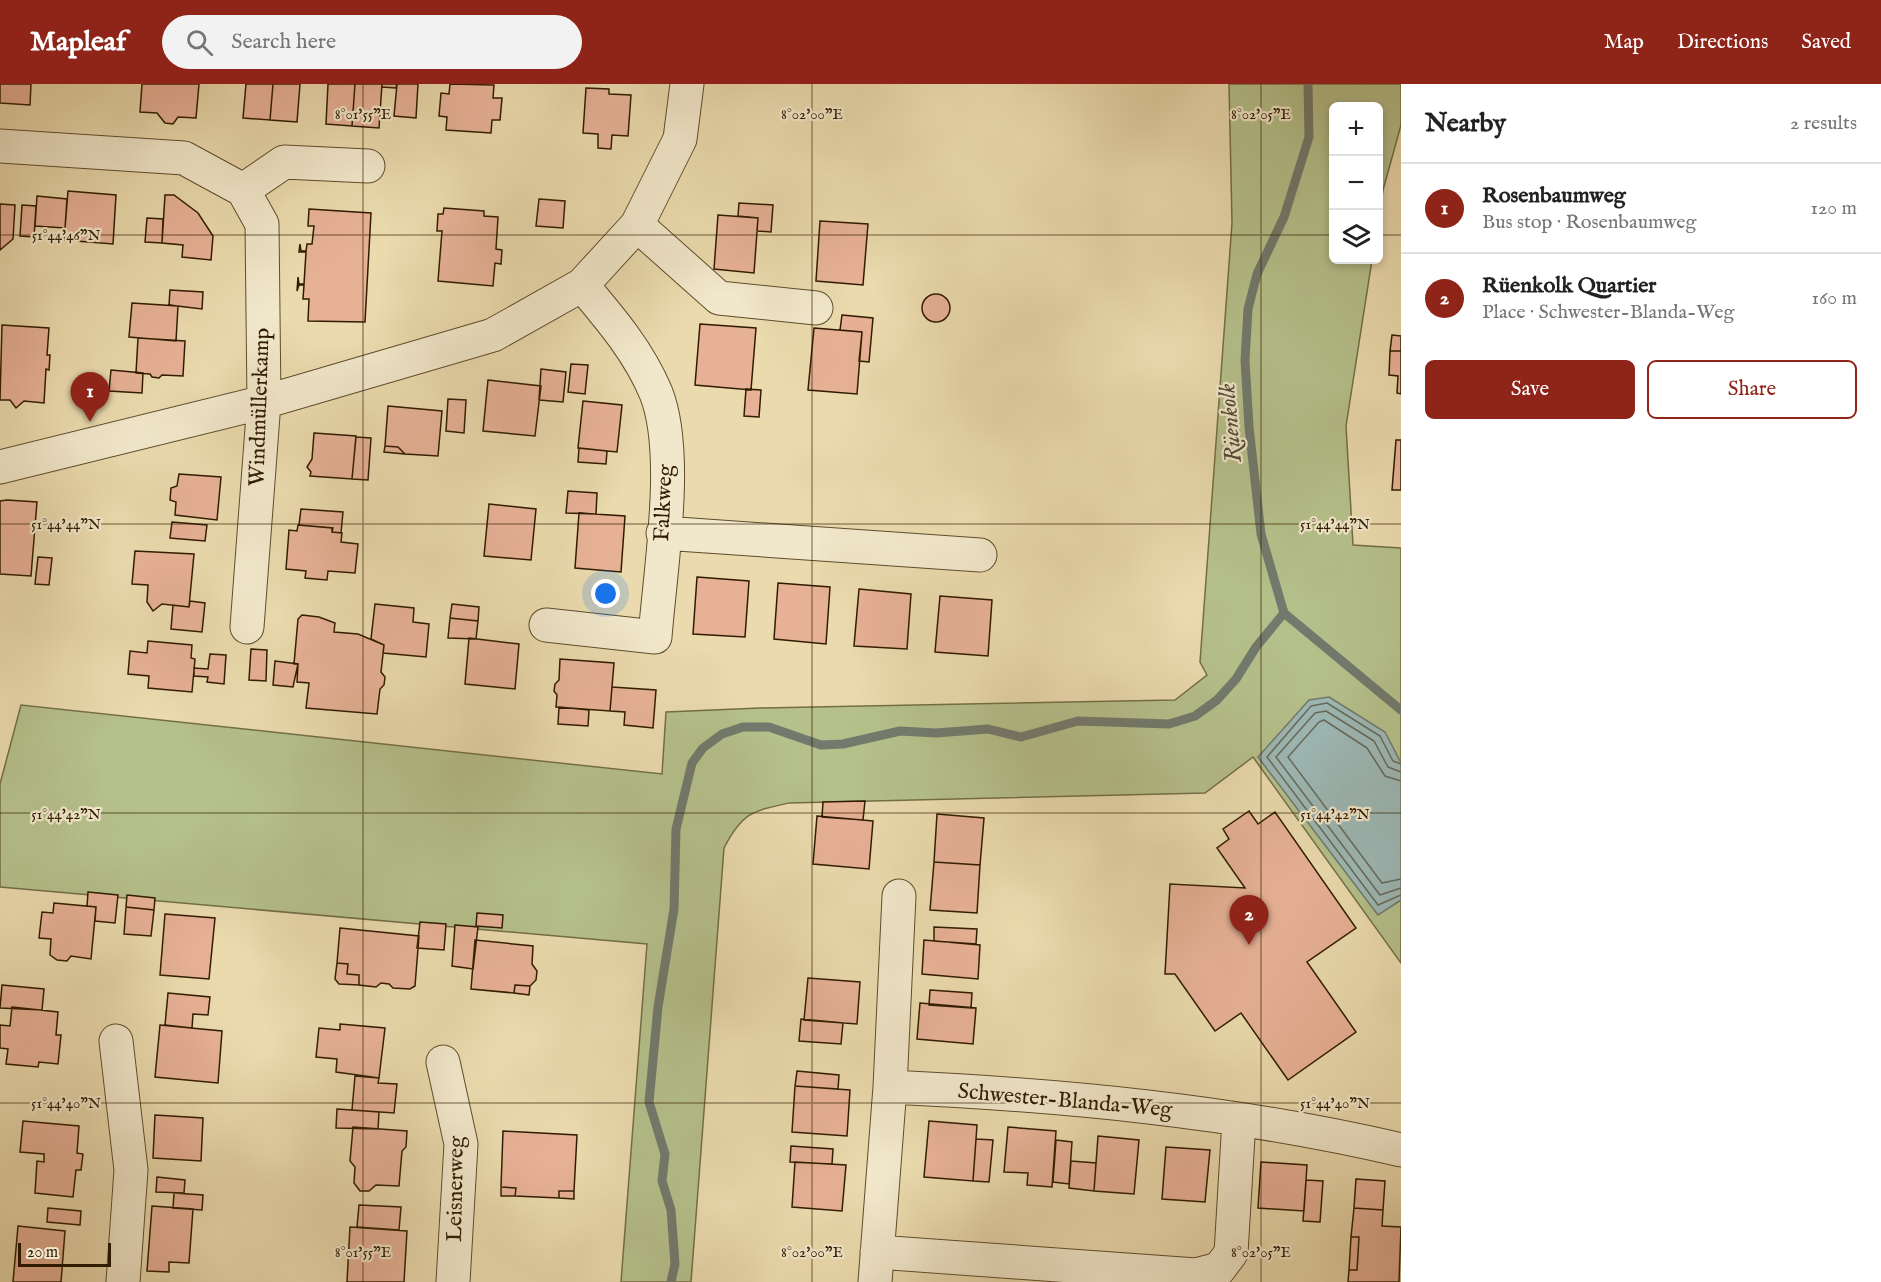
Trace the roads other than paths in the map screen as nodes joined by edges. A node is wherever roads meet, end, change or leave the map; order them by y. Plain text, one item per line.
1 (687, 84) edge
2 (0, 146) edge
3 (368, 166) dead end
4 (243, 190) junction
5 (637, 225) junction
6 (582, 285) junction
7 (816, 308) dead end
8 (264, 402) junction
9 (0, 466) edge
10 (663, 532) junction
11 (980, 555) dead end
12 (546, 625) dead end
13 (247, 627) dead end
14 (899, 896) dead end
15 (116, 1041) dead end
16 (443, 1062) dead end
17 (890, 1087) junction
18 (1239, 1120) junction
19 (1401, 1150) edge
20 (876, 1267) edge
21 (123, 1282) edge
22 (453, 1282) edge

1 - 5 street
2 - 4 street
3 - 4 street
4 - 8 street, Windmüllerkamp
5 - 6 street
5 - 7 street
6 - 8 street
6 - 10 street, Falkweg
8 - 9 street
8 - 13 street, Windmüllerkamp
10 - 11 street
10 - 12 street, Falkweg
14 - 17 street
15 - 21 street
16 - 22 street, Leisnerweg
17 - 18 street, Schwester-Blanda-Weg
17 - 20 street
18 - 19 street, Schwester-Blanda-Weg
18 - 20 street

